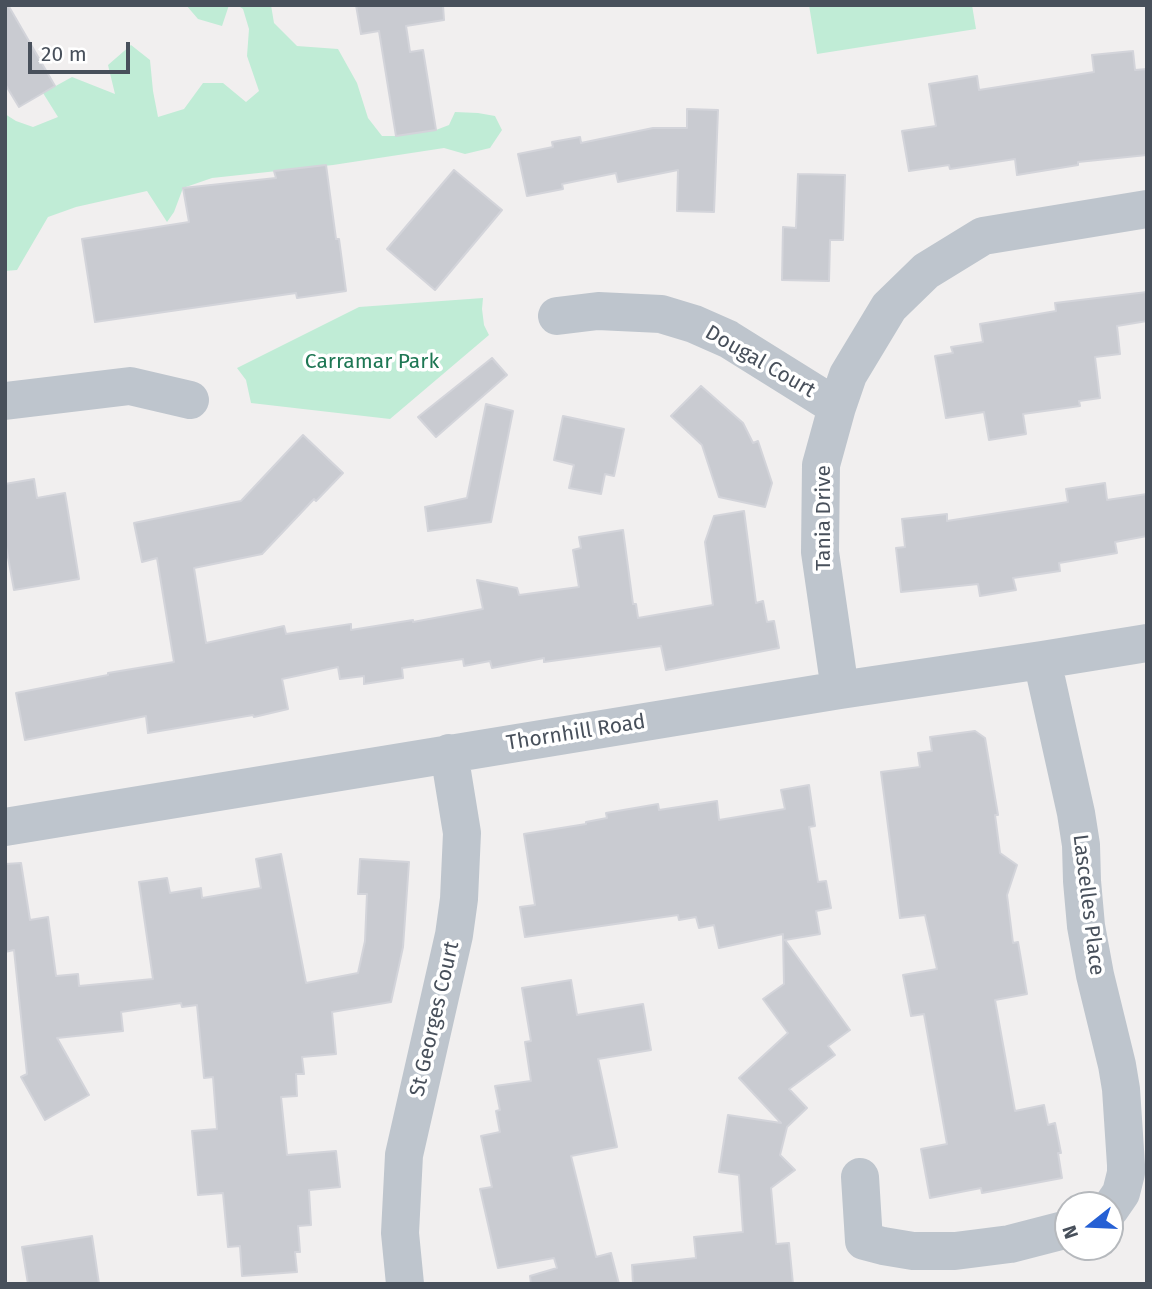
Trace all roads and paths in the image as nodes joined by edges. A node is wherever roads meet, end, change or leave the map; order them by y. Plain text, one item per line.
1 (1147, 209) edge
2 (557, 316) dead end
3 (190, 400) dead end
4 (5, 401) edge
5 (837, 407) junction
6 (1147, 643) edge
7 (1042, 660) junction
8 (840, 690) junction
9 (449, 754) junction
10 (5, 827) edge
11 (860, 1177) dead end
12 (1126, 1202) edge
13 (1054, 1233) edge
14 (405, 1284) edge

1 - 5 street, Tania Drive
2 - 5 street, Dougal Court
3 - 4 street
5 - 8 street, Tania Drive
6 - 7 street, Thornhill Road
7 - 8 street, Thornhill Road
7 - 12 street, Lascelles Place
8 - 9 street, Thornhill Road
9 - 10 street, Thornhill Road
9 - 14 street, St Georges Court
11 - 13 street

